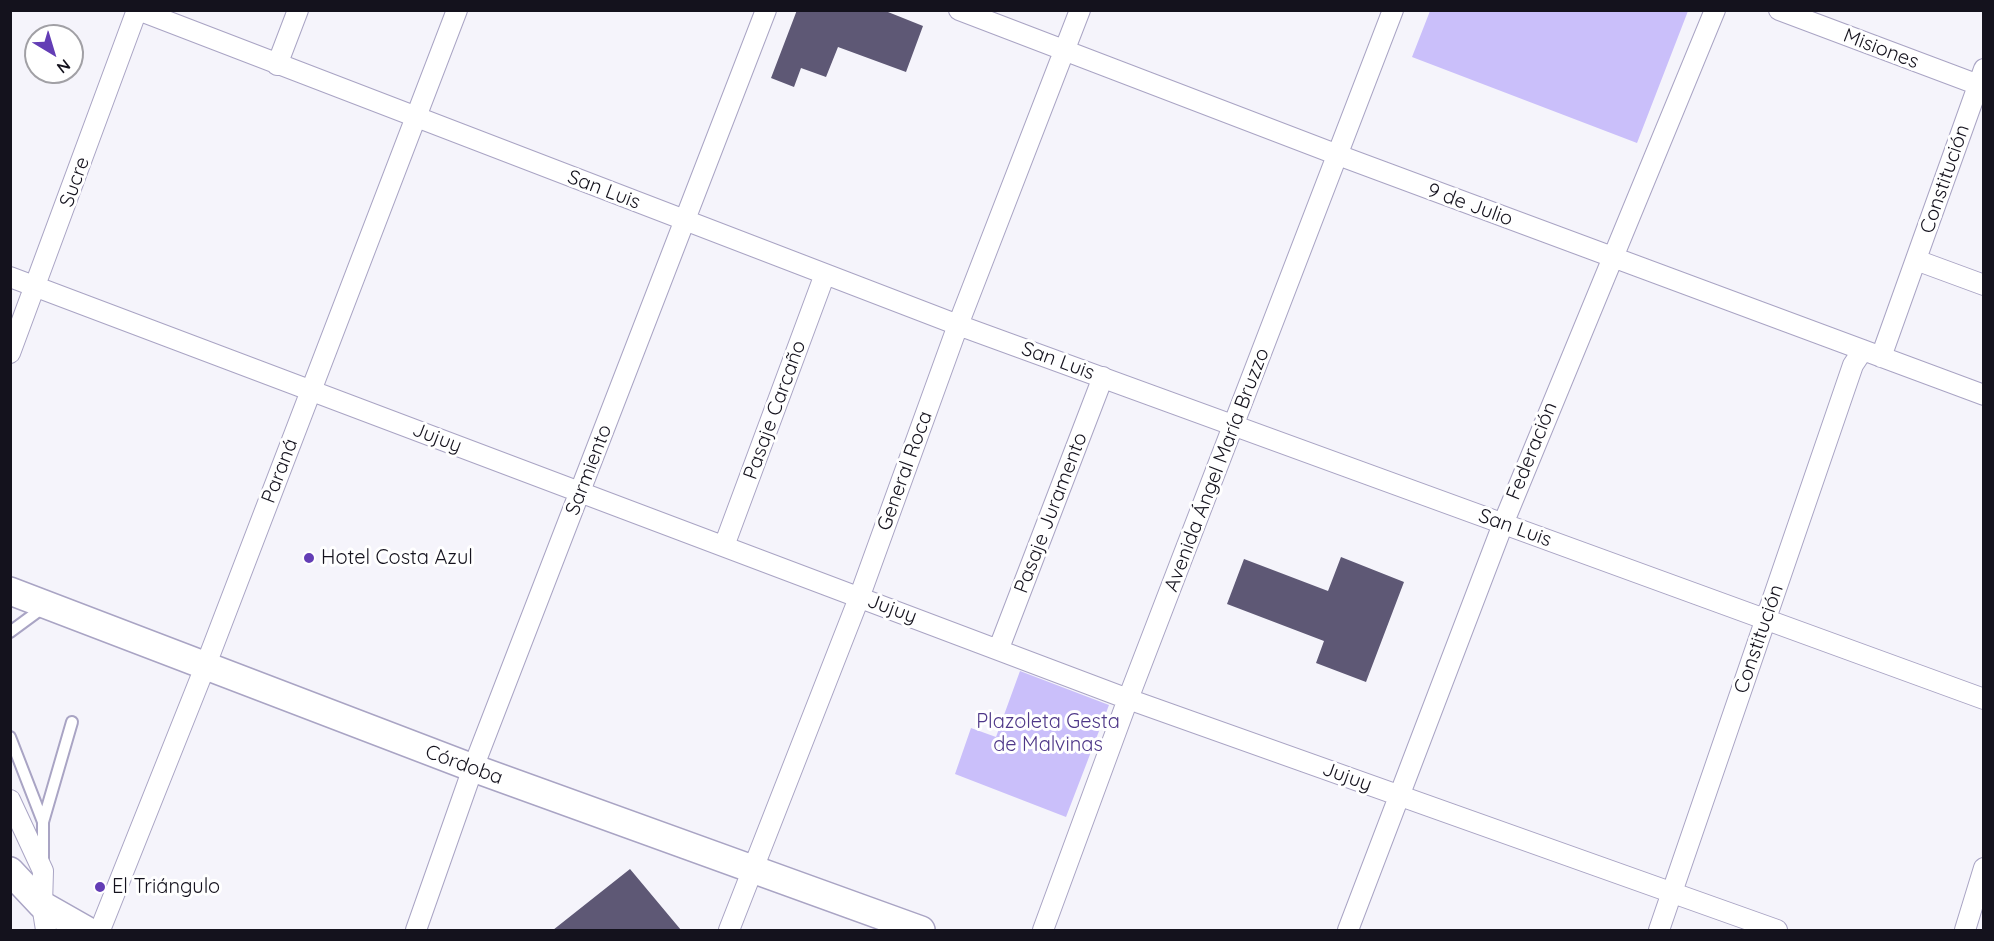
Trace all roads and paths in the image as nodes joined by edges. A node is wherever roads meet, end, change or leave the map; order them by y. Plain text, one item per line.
1 (137, 10) edge
2 (298, 10) edge
3 (458, 10) edge
4 (766, 10) edge
5 (959, 10) edge
6 (1080, 10) edge
7 (1715, 10) edge
8 (1779, 10) edge
9 (1388, 12) edge
10 (1064, 52) junction
11 (276, 65) junction
12 (1982, 81) edge
13 (418, 119) junction
14 (1338, 156) junction
15 (685, 221) junction
16 (1612, 257) junction
17 (1916, 260) junction
18 (825, 274) junction
19 (10, 277) edge
20 (1983, 285) edge
21 (37, 286) junction
22 (958, 325) junction
23 (10, 353) edge
24 (1872, 353) junction
25 (1102, 377) junction
26 (311, 391) junction
27 (1983, 395) edge
28 (1234, 428) junction
29 (581, 492) junction
30 (1503, 524) junction
31 (724, 546) junction
32 (10, 591) edge
33 (859, 597) junction
34 (47, 604) junction
35 (1766, 620) junction
36 (10, 632) edge
37 (999, 648) junction
38 (205, 667) junction
39 (1128, 699) junction
40 (1983, 699) edge
41 (72, 722) dead end
42 (10, 737) edge
43 (473, 768) junction
44 (1398, 796) junction
45 (10, 800) edge
46 (43, 822) junction
47 (1983, 868) edge
48 (10, 871) edge
49 (43, 871) junction
50 (752, 871) junction
51 (1673, 892) junction
52 (44, 918) edge
53 (86, 930) edge
54 (100, 930) edge
55 (416, 930) edge
56 (729, 930) edge
57 (921, 930) edge
58 (1043, 930) edge
59 (1348, 930) edge
60 (1659, 930) edge
61 (1777, 930) edge
62 (1965, 930) edge

1 - 11 street, San Luis
1 - 21 street, Sucre
2 - 11 street
3 - 13 street, Paraná
4 - 15 street, Sarmiento
5 - 10 street, 9 de Julio
6 - 10 street, General Roca
7 - 16 street, Federación
8 - 12 street, Misiones
9 - 14 street, Avenida Ángel María Bruzzo
10 - 14 street, 9 de Julio
10 - 22 street, General Roca
11 - 13 street, San Luis
12 - 17 street, Constitución
13 - 15 street, San Luis
13 - 26 street, Paraná
14 - 16 street, 9 de Julio
14 - 28 street, Avenida Ángel María Bruzzo
15 - 18 street, San Luis
15 - 29 street, Sarmiento
16 - 24 street, 9 de Julio
16 - 30 street, Federación
17 - 20 street
17 - 24 street, Constitución
18 - 22 street, San Luis
18 - 31 street, Pasaje Carcaño
19 - 21 street, Jujuy
21 - 23 street, Sucre
21 - 26 street, Jujuy
22 - 25 street, San Luis
22 - 33 street, General Roca
24 - 27 street, 9 de Julio
24 - 35 street, Constitución
25 - 28 street, San Luis
25 - 37 street, Pasaje Juramento
26 - 29 street, Jujuy
26 - 38 street, Paraná
28 - 30 street, San Luis
28 - 39 street, Avenida Ángel María Bruzzo
29 - 31 street, Jujuy
29 - 43 street, Sarmiento
30 - 35 street, San Luis
30 - 44 street, Federación
31 - 33 street, Jujuy
32 - 34 street, Córdoba
33 - 37 street, Jujuy
33 - 50 street, General Roca
34 - 36 lane
34 - 38 street, Córdoba
35 - 40 street, San Luis
35 - 51 street, Constitución
37 - 39 street, Jujuy
38 - 43 street, Córdoba
38 - 54 street, Paraná
39 - 44 street, Jujuy
39 - 58 street, Avenida Ángel María Bruzzo
41 - 46 lane
42 - 46 lane
43 - 50 street, Córdoba
43 - 55 street, Sarmiento
44 - 51 street, Jujuy
44 - 59 street, Federación
45 - 49 street
46 - 49 lane
47 - 62 street
48 - 52 street
49 - 52 street
50 - 56 street, General Roca
50 - 57 street, Córdoba
51 - 60 street, Constitución
51 - 61 street, Jujuy
52 - 53 street

